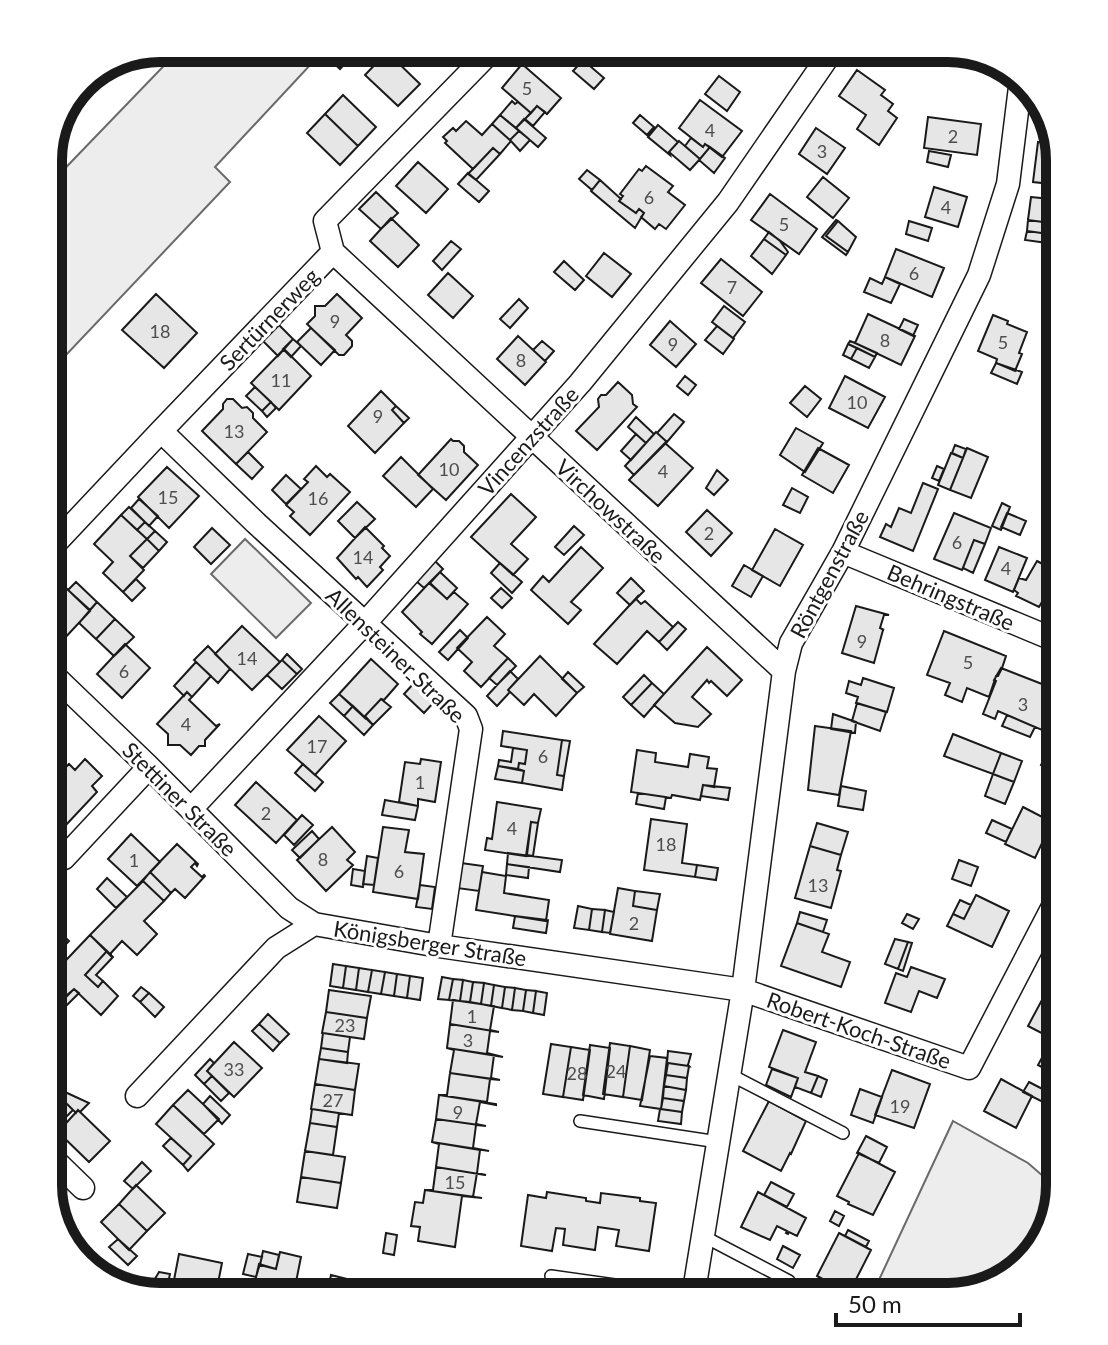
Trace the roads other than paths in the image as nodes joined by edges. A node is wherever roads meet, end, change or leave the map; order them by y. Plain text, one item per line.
1 (480, 62) edge
2 (824, 62) edge
3 (1019, 93) edge
4 (333, 252) junction
5 (161, 431) junction
6 (531, 436) junction
7 (62, 536) edge
8 (843, 552) junction
9 (365, 623) junction
10 (1046, 636) edge
11 (784, 671) junction
12 (62, 683) edge
13 (149, 767) junction
14 (191, 809) junction
15 (64, 858) dead end
16 (1046, 920) edge
17 (314, 924) junction
18 (439, 946) junction
19 (743, 990) junction
20 (729, 1074) junction
21 (137, 1096) dead end
22 (580, 1121) dead end
23 (843, 1133) dead end
24 (718, 1142) junction
25 (62, 1168) edge
26 (83, 1188) dead end
27 (703, 1236) junction
28 (551, 1276) dead end
29 (789, 1281) dead end
30 (598, 1283) edge
31 (695, 1283) edge

1 - 4 street, Sertürnerweg
2 - 6 street, Vincenzstraße
3 - 8 street, Röntgenstraße
4 - 5 street, Sertürnerweg
4 - 6 street, Virchowstraße
5 - 7 street, Sertürnerweg
5 - 9 street, Allensteiner Straße
6 - 9 street, Vincenzstraße
6 - 11 street, Virchowstraße
8 - 10 street, Behringstraße
8 - 11 street, Röntgenstraße
9 - 14 street, Vincenzstraße
9 - 18 street, Allensteiner Straße
11 - 19 street, Röntgenstraße
12 - 13 street, Stettiner Straße
13 - 14 street, Stettiner Straße
13 - 15 street
14 - 17 street, Stettiner Straße
16 - 19 street, Robert-Koch-Straße
17 - 18 street, Königsberger Straße
17 - 21 street, Königsberger Straße
18 - 19 street, Königsberger Straße
19 - 20 street, Röntgenstraße
20 - 23 lane
20 - 24 street, Röntgenstraße
22 - 24 lane
24 - 27 street, Röntgenstraße
25 - 26 street
27 - 29 lane
27 - 31 street, Röntgenstraße
28 - 30 lane, Röntgenstraße

